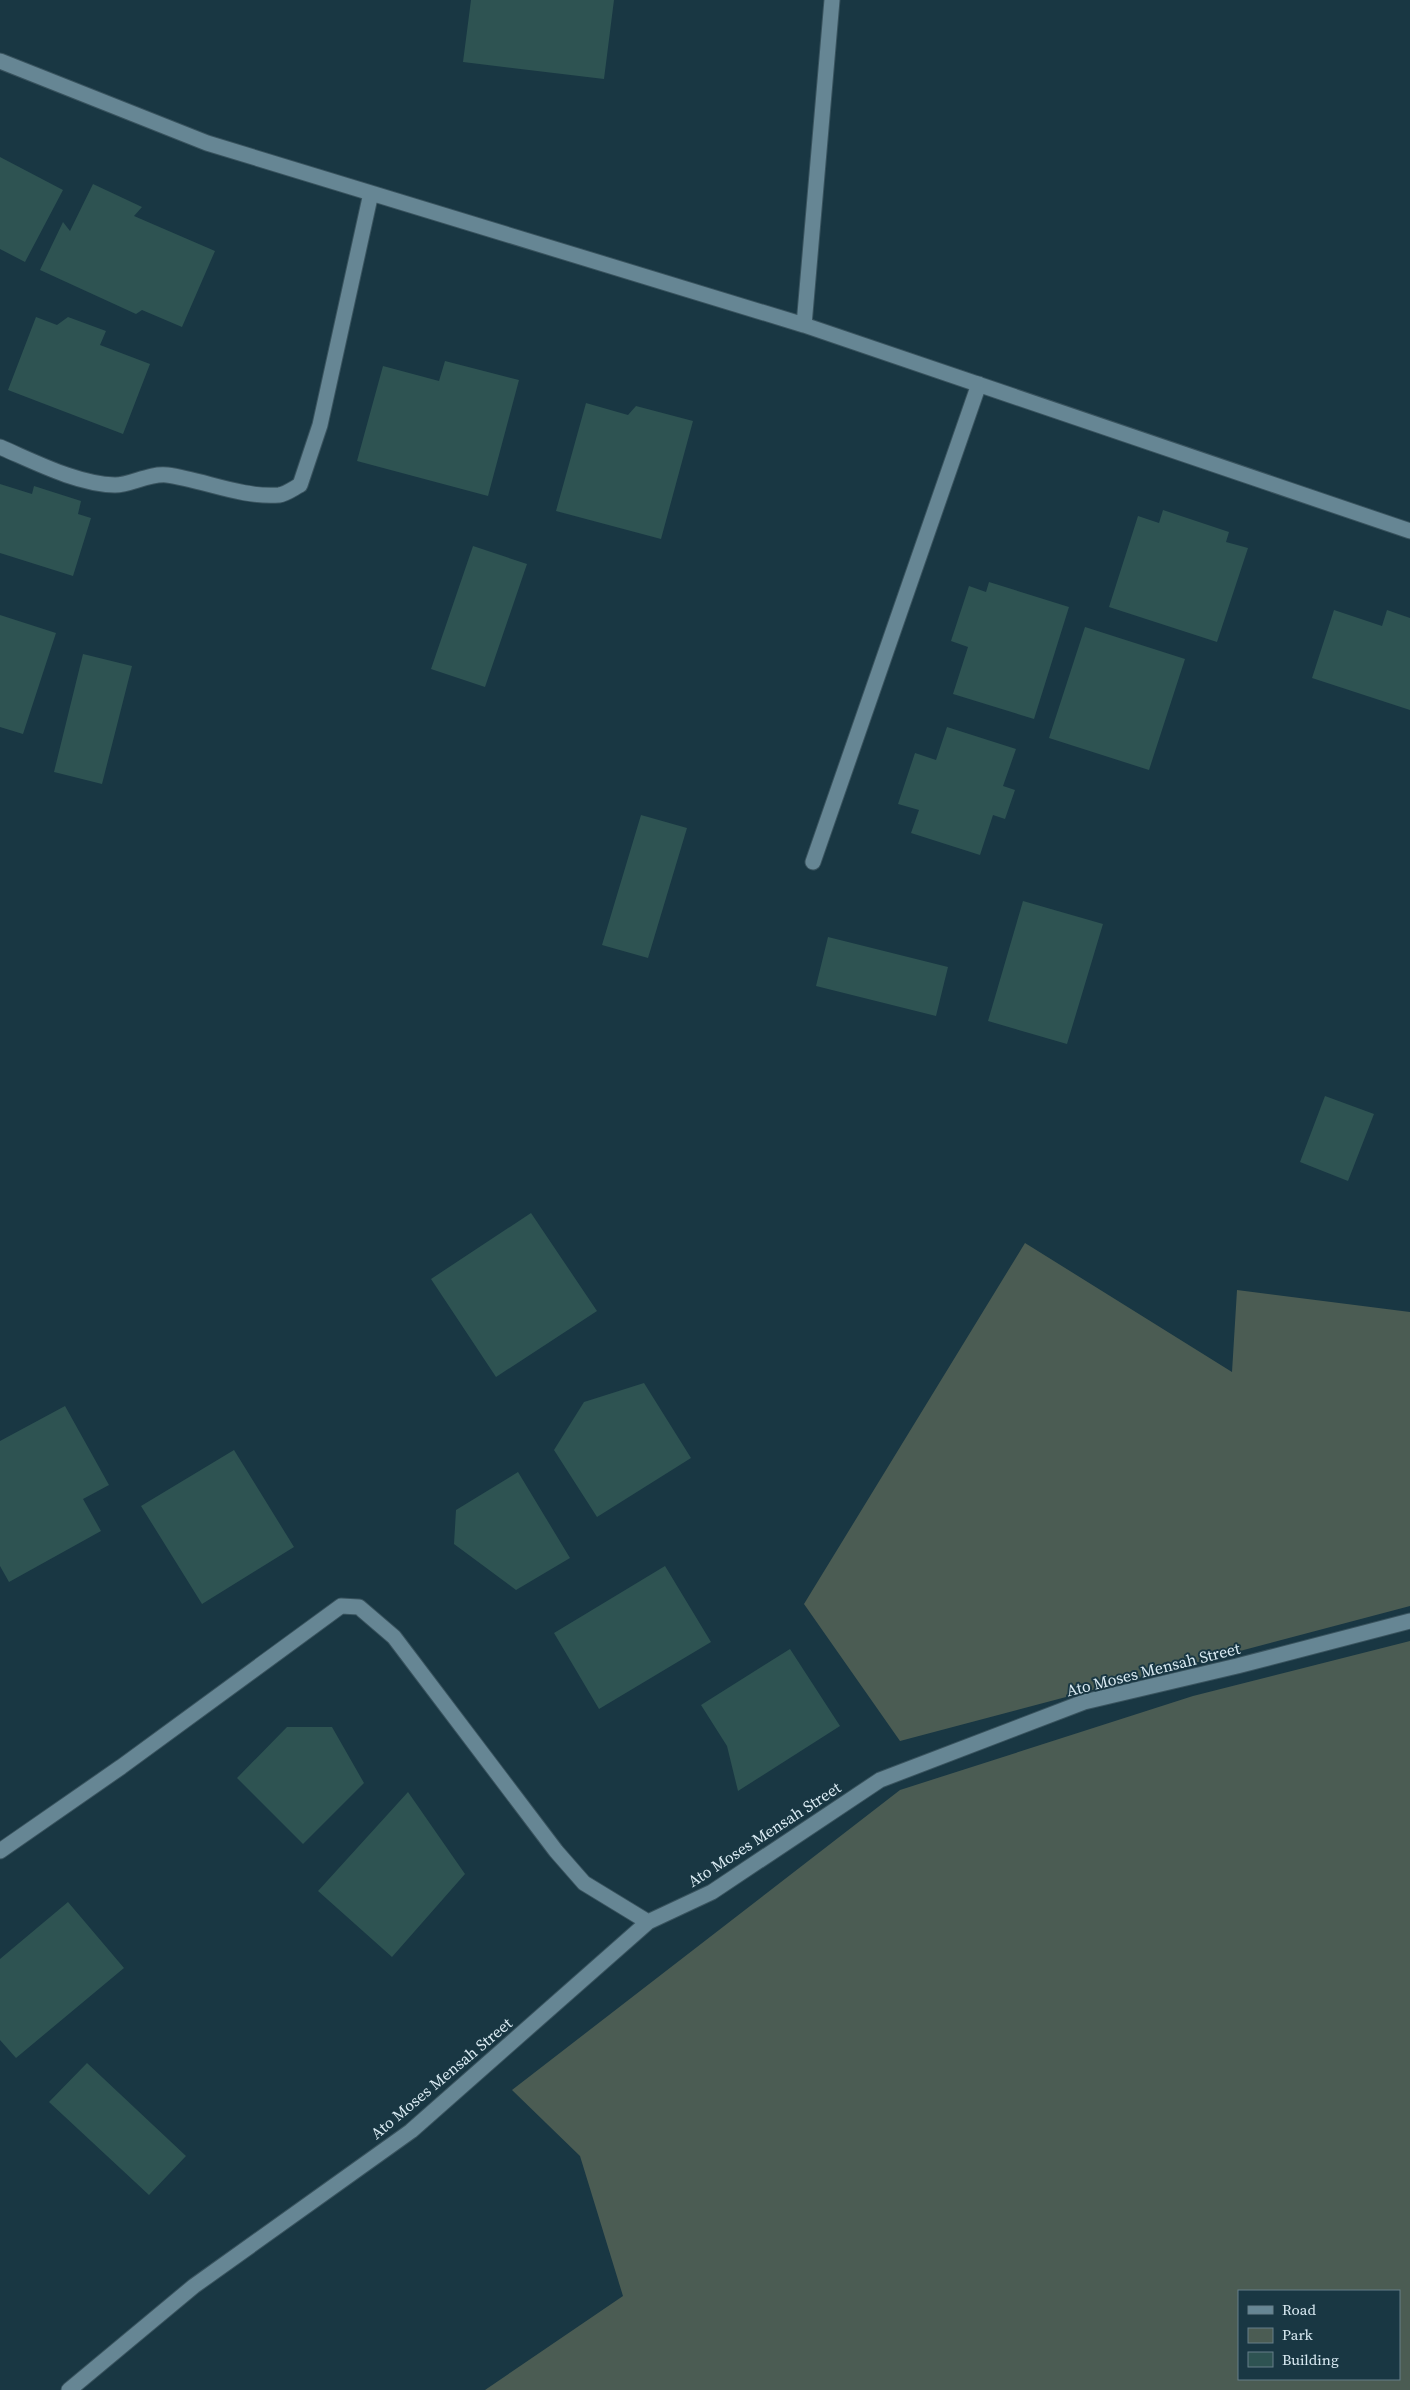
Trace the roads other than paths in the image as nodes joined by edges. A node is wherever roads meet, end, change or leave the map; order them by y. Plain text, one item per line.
1 (832, 0) edge
2 (0, 61) edge
3 (371, 193) junction
4 (804, 325) junction
5 (979, 384) junction
6 (0, 447) edge
7 (1410, 532) edge
8 (813, 862) dead end
9 (1410, 1621) edge
10 (0, 1851) edge
11 (648, 1922) junction
12 (69, 2390) edge

1 - 4 street
2 - 3 street
3 - 4 street
3 - 6 street
4 - 5 street
5 - 7 street
5 - 8 street
9 - 11 street, Ato Moses Mensah Street
10 - 11 street
11 - 12 street, Ato Moses Mensah Street

